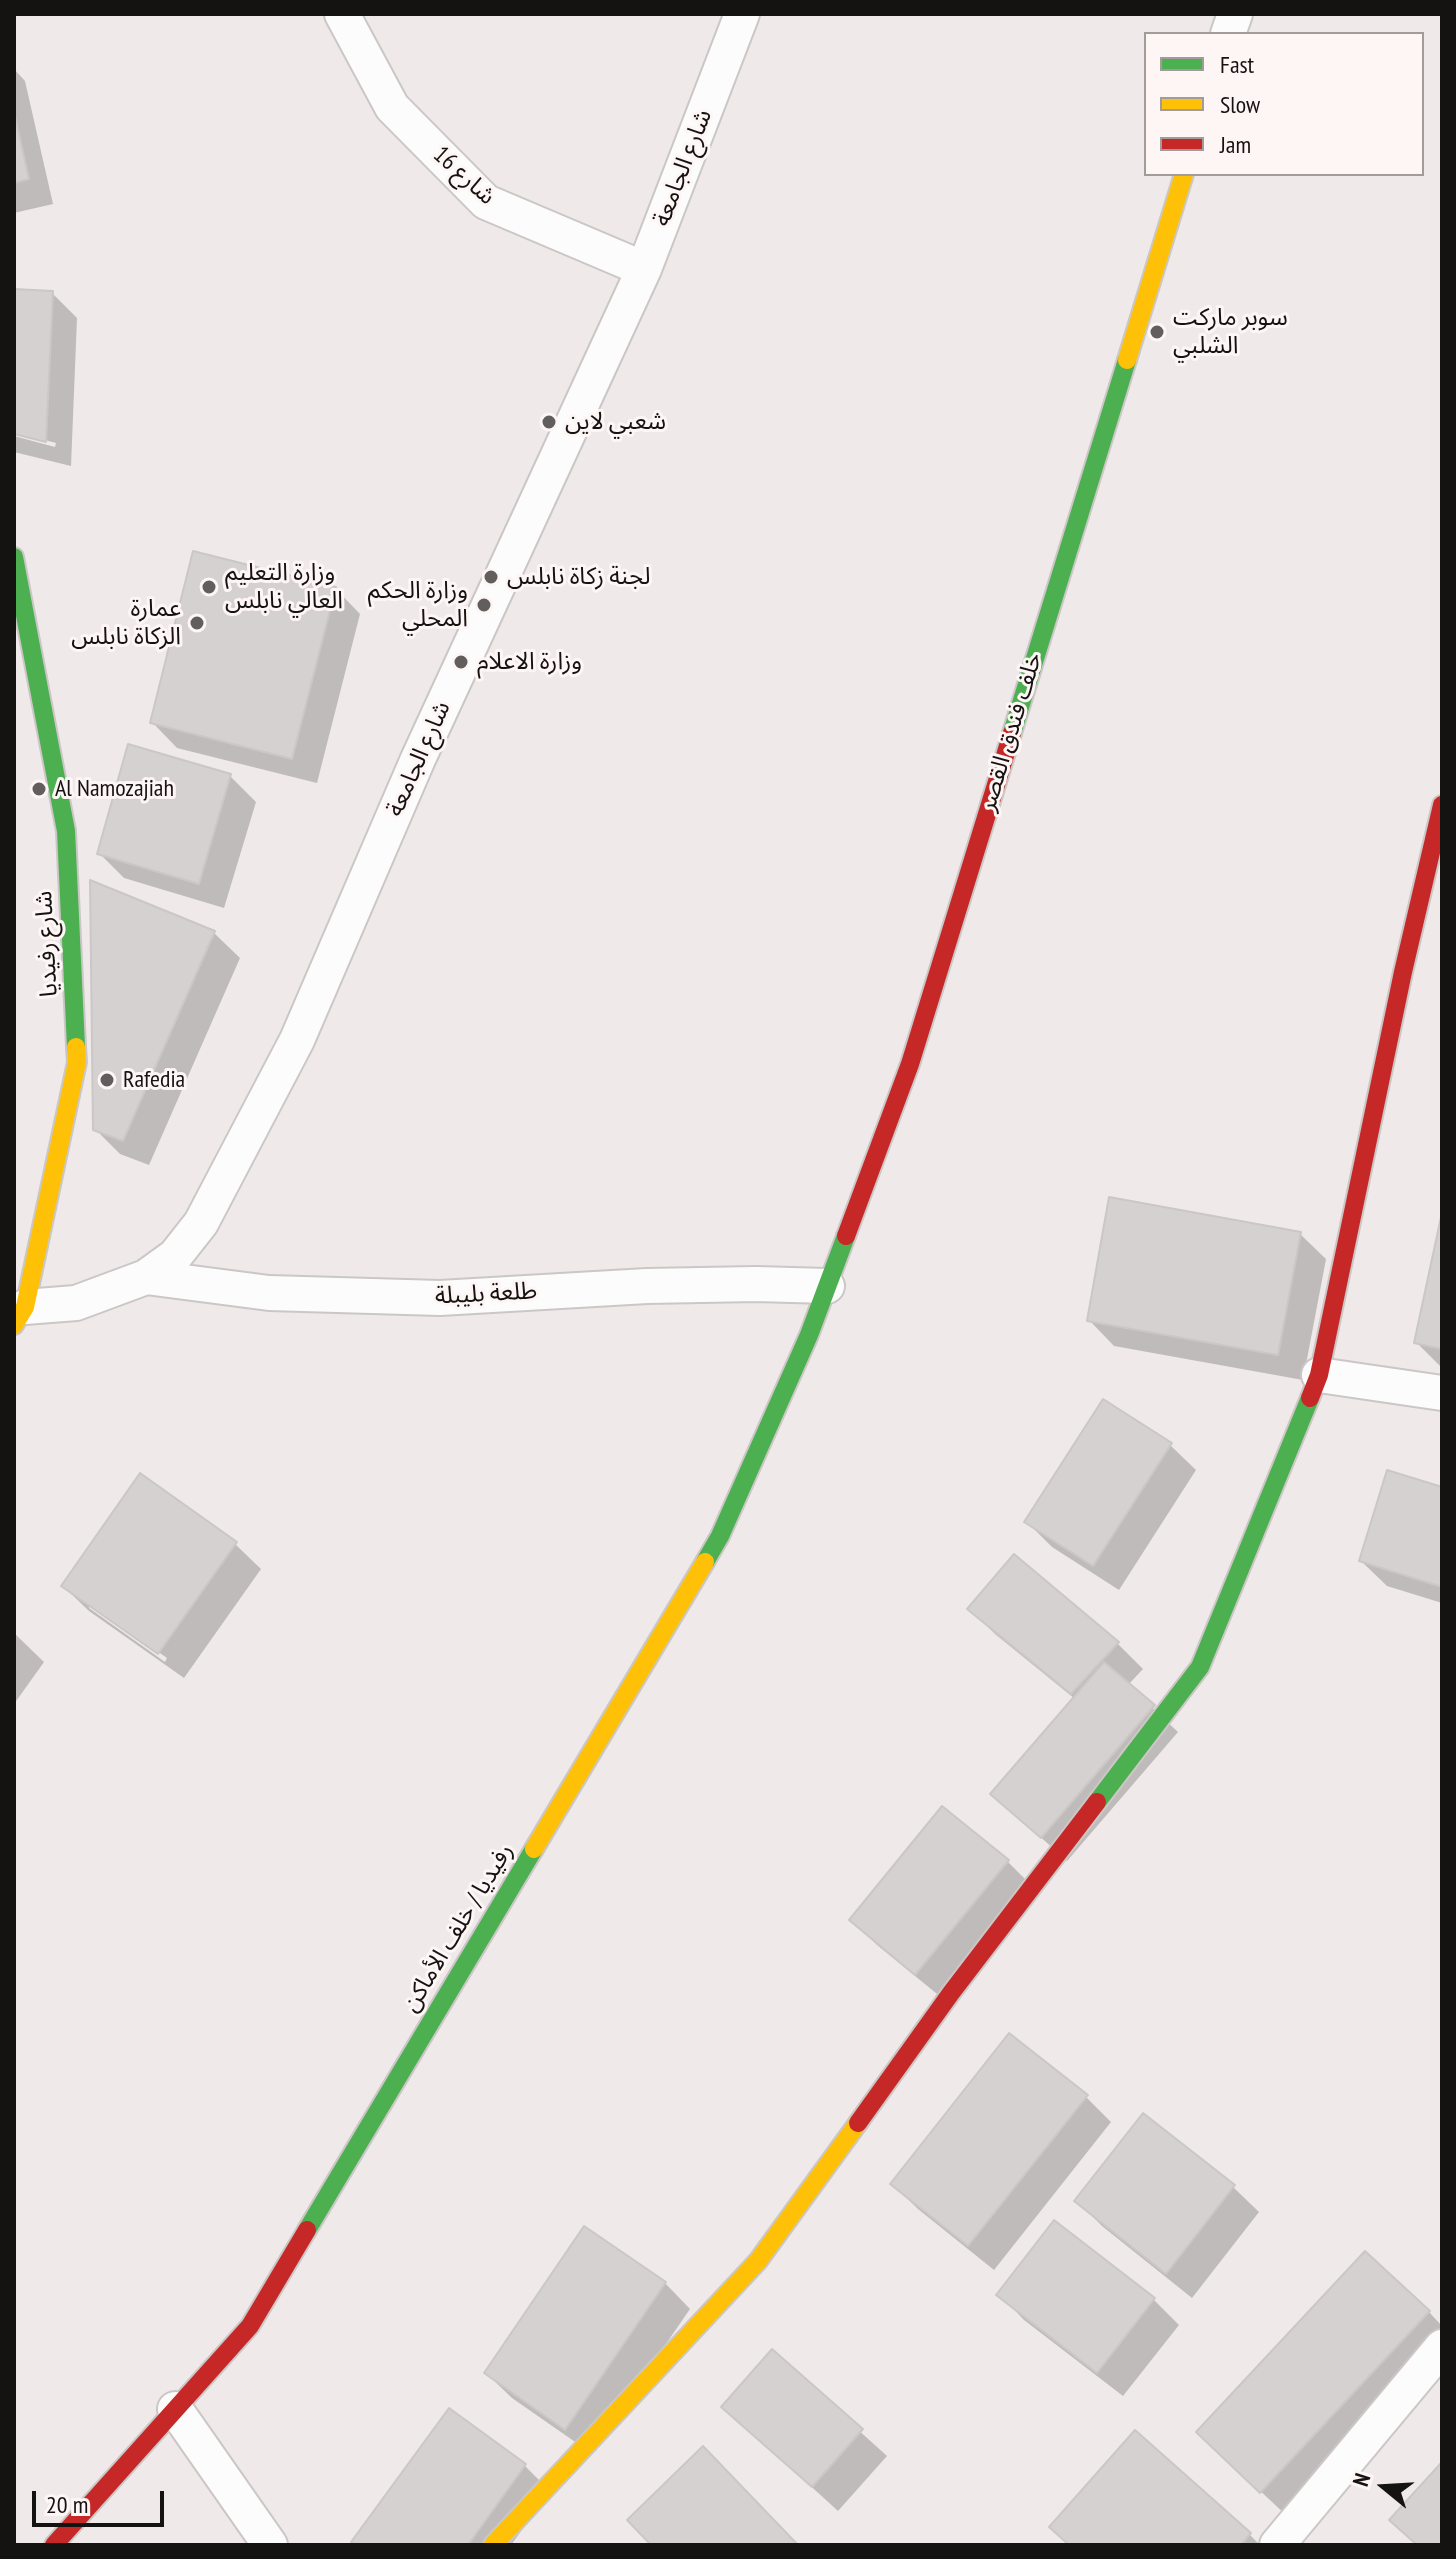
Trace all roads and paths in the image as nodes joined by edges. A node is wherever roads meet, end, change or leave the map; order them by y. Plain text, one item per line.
1 (342, 14) edge
2 (742, 14) edge
3 (1183, 176) edge
4 (644, 269) junction
5 (14, 557) edge
6 (1442, 805) edge
7 (146, 1277) junction
8 (827, 1286) junction
9 (20, 1316) edge
10 (1319, 1375) junction
11 (1442, 1393) edge
12 (1442, 2347) edge
13 (175, 2409) junction
14 (54, 2545) edge
15 (270, 2545) edge
16 (493, 2545) edge
17 (1277, 2545) edge

1 - 4 street, شارع 16
2 - 4 street, شارع الجامعة
3 - 8 street, خلف فندق القصر
4 - 7 street, شارع الجامعة
5 - 9 street, شارع رفيديا
6 - 10 street
7 - 8 street, طلعة بليبلة
7 - 9 street, شارع الجامعة
8 - 13 street, رفيديا / خلف الأماكن
10 - 11 street
10 - 16 street
12 - 17 street
13 - 14 street, رفيديا / خلف الأماكن
13 - 15 street

